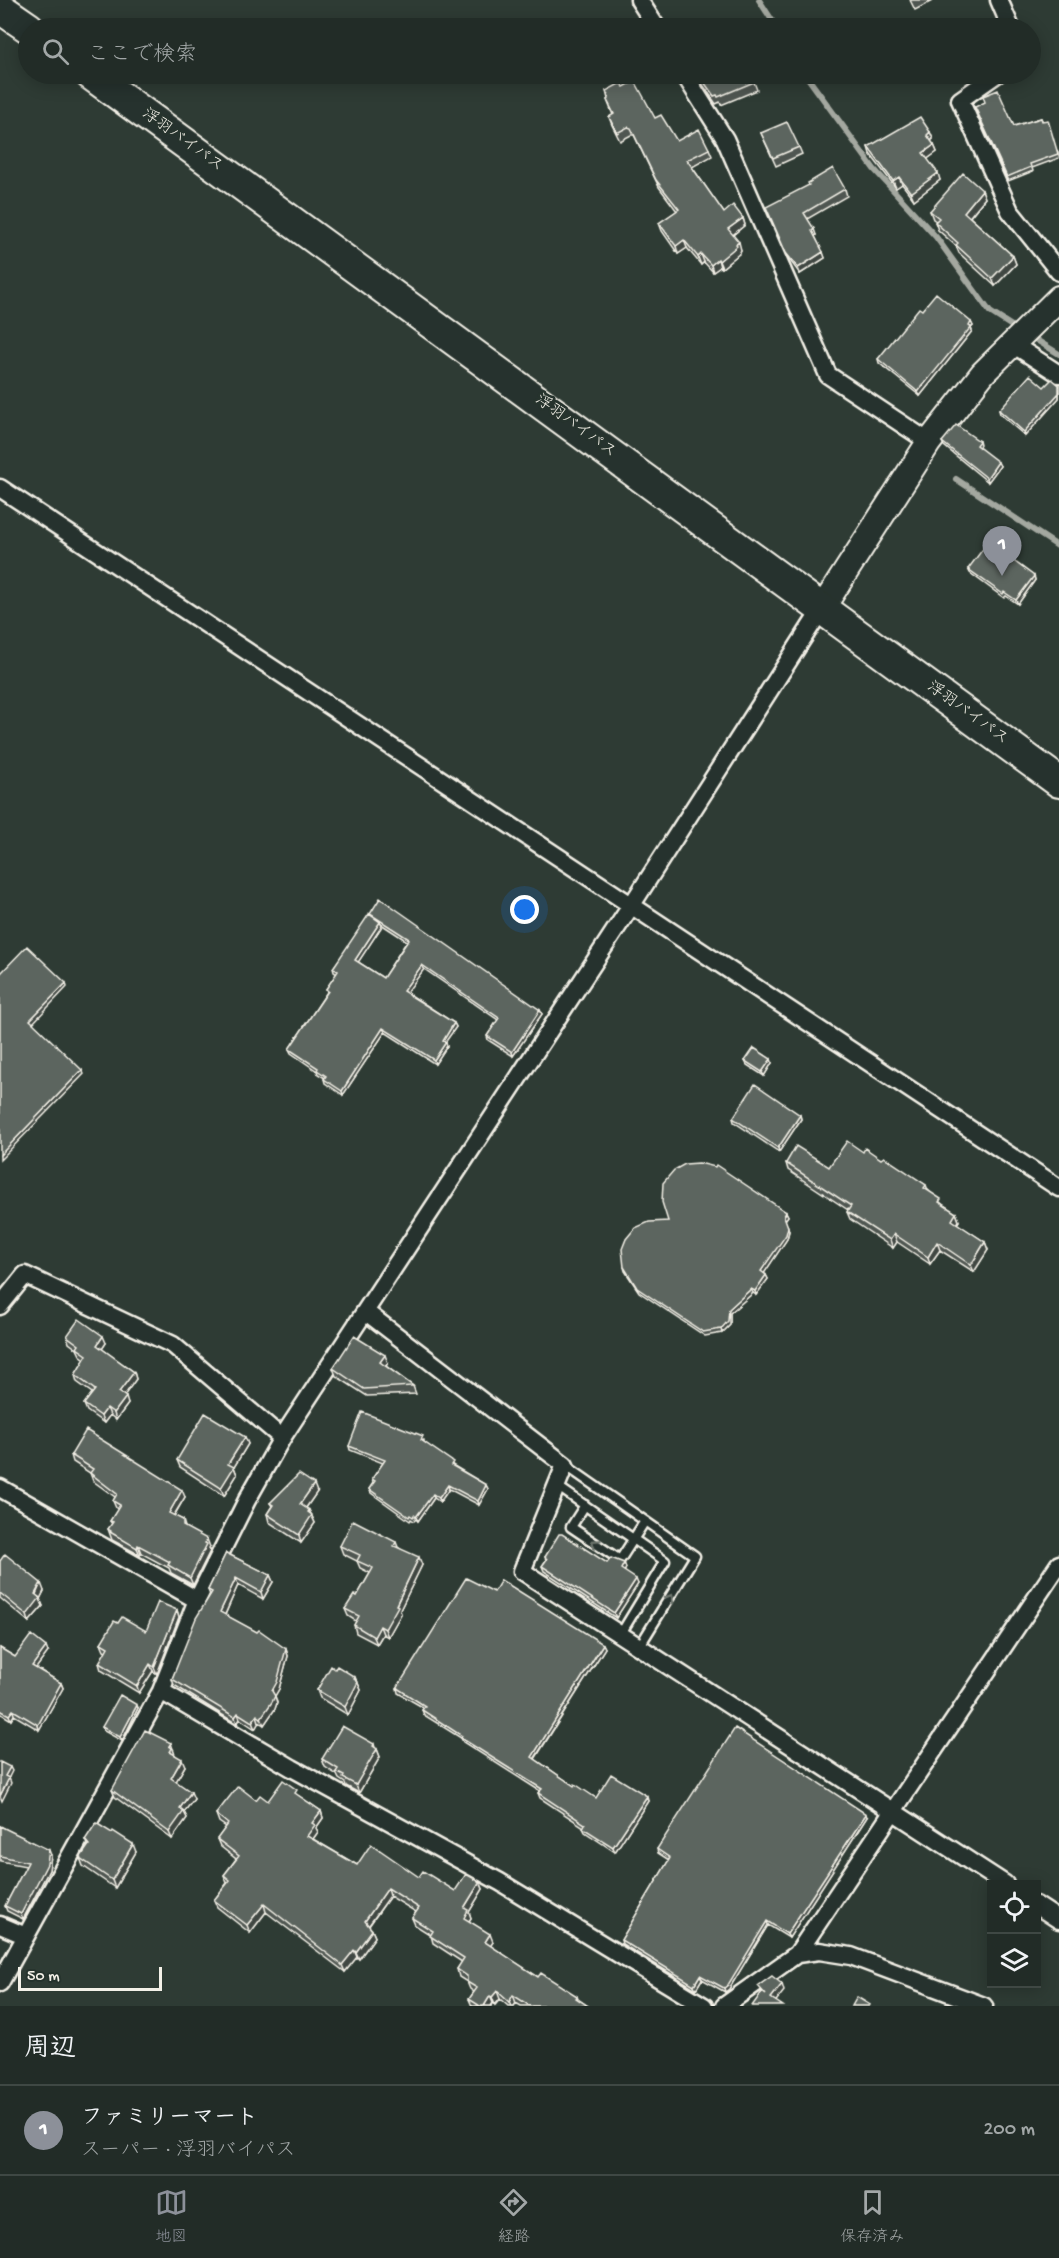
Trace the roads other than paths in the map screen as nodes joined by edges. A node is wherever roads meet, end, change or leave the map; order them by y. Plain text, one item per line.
1 (639, 0) edge
2 (999, 0) edge
3 (0, 8) edge
4 (651, 18) edge
5 (1007, 18) edge
6 (18, 20) edge
7 (104, 84) edge
8 (690, 84) edge
9 (982, 84) edge
10 (1059, 272) edge
11 (1059, 298) edge
12 (1011, 344) junction
13 (1059, 374) edge
14 (929, 442) junction
15 (0, 488) edge
16 (823, 608) junction
17 (1059, 782) edge
18 (631, 906) junction
19 (1059, 1188) edge
20 (0, 1306) edge
21 (366, 1312) junction
22 (282, 1438) junction
23 (565, 1465) junction
24 (557, 1486) junction
25 (0, 1488) edge
26 (585, 1505) junction
27 (645, 1521) junction
28 (633, 1539) junction
29 (1059, 1564) edge
30 (197, 1600) junction
31 (620, 1635) junction
32 (639, 1647) junction
33 (161, 1691) junction
34 (893, 1812) junction
35 (999, 1880) edge
36 (1041, 1908) edge
37 (1059, 1920) edge
38 (0, 1925) edge
39 (26, 1936) junction
40 (797, 1954) junction
41 (0, 1983) edge
42 (704, 2006) edge
43 (724, 2006) edge
44 (984, 2006) edge

1 - 4 street
2 - 5 street
3 - 6 highway
7 - 16 highway, 浮羽バイパス
8 - 14 street
9 - 10 street
11 - 12 street
12 - 13 street
12 - 14 street
14 - 16 street
15 - 18 street
16 - 17 highway, 浮羽バイパス
16 - 18 street
18 - 19 street
18 - 21 street
20 - 22 street
21 - 22 street
21 - 23 street
22 - 30 street
23 - 24 street
23 - 27 lane
24 - 26 lane
24 - 31 street
25 - 30 street
26 - 28 lane
28 -> 26 lane
27 - 28 lane
32 -> 27 lane
28 - 31 lane
29 - 34 street
30 - 33 street
31 - 32 street
32 - 34 street
33 - 39 street
33 - 42 street
34 - 35 street
34 - 40 street
36 - 37 street
38 - 39 street
39 - 41 street
40 - 43 street
40 - 44 street

